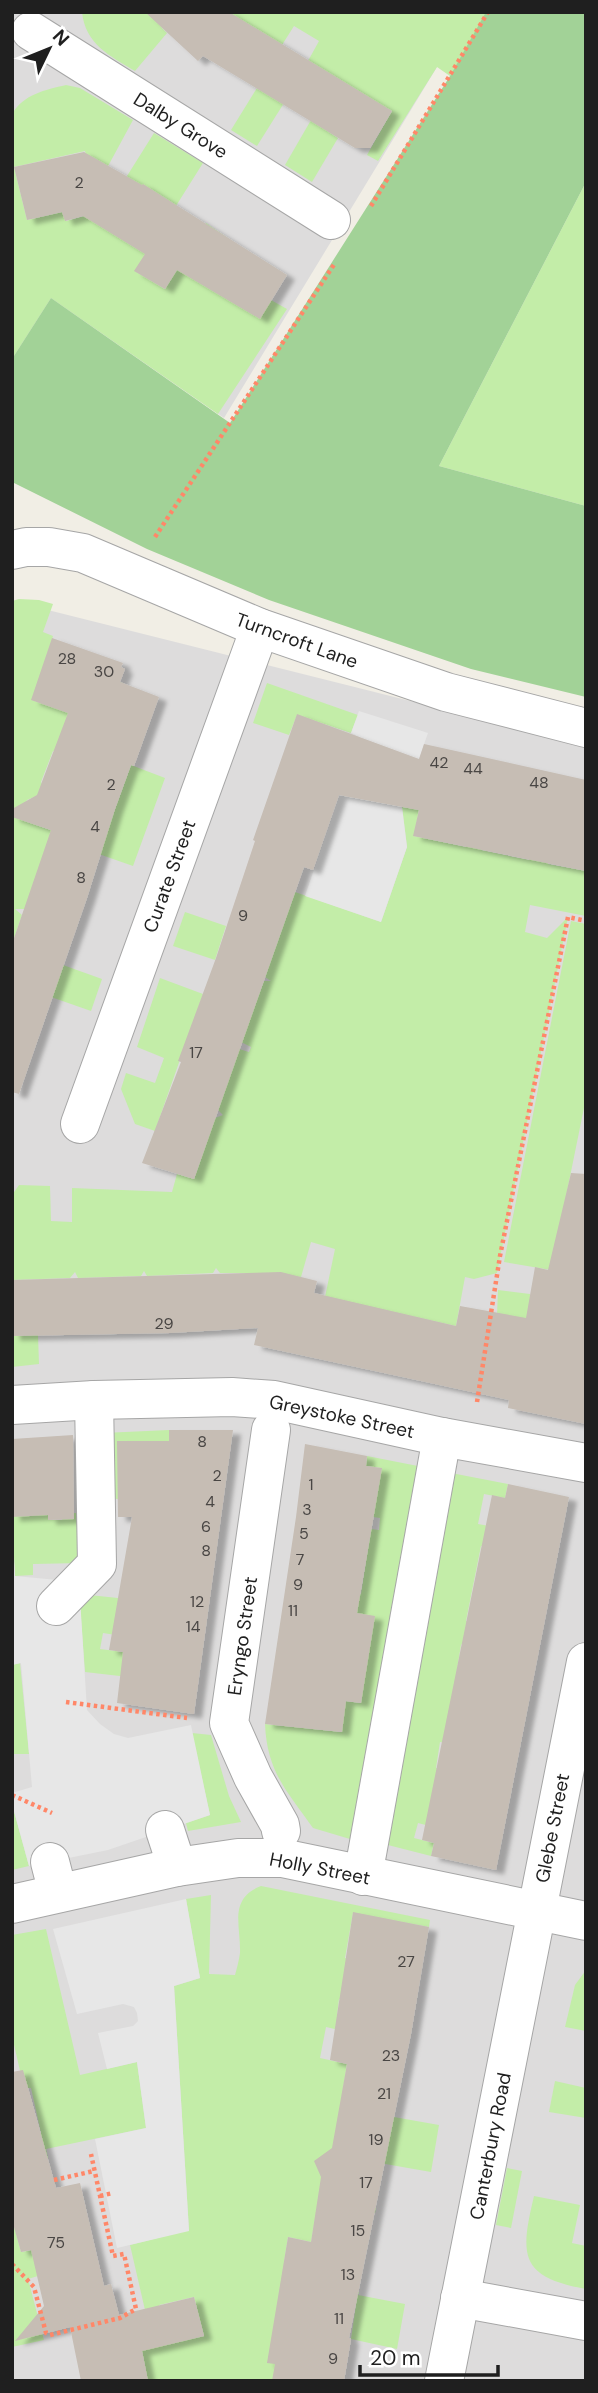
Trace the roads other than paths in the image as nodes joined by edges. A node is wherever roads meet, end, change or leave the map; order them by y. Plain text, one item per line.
1 (28, 34) edge
2 (336, 238) road end
3 (12, 550) edge
4 (260, 628) junction
5 (586, 728) edge
6 (80, 1124) dead end
7 (94, 1400) junction
8 (12, 1405) edge
9 (271, 1430) dead end
10 (442, 1437) junction
11 (586, 1463) edge
12 (56, 1606) dead end
13 (586, 1662) edge
14 (165, 1830) dead end
15 (281, 1831) dead end
16 (177, 1867) junction
17 (363, 1876) junction
18 (12, 1904) edge
19 (536, 1911) junction
20 (586, 1921) edge
21 (460, 2298) junction
22 (586, 2321) edge
23 (444, 2381) edge

1 - 2 street, Dalby Grove
3 - 4 street, Turncroft Lane
4 - 5 street, Turncroft Lane
4 - 6 street, Curate Street
7 - 8 street, Greystoke Street
7 - 10 street, Greystoke Street
7 - 12 street
9 - 15 street, Eryngo Street
10 - 11 street, Greystoke Street
10 - 17 street
13 - 19 street, Glebe Street
14 - 16 street
16 - 17 street, Holly Street
16 - 18 street, Holly Street
17 - 19 street, Holly Street
19 - 20 street, Holly Street
19 - 21 street, Canterbury Road
21 - 22 street
21 - 23 street, Canterbury Road

